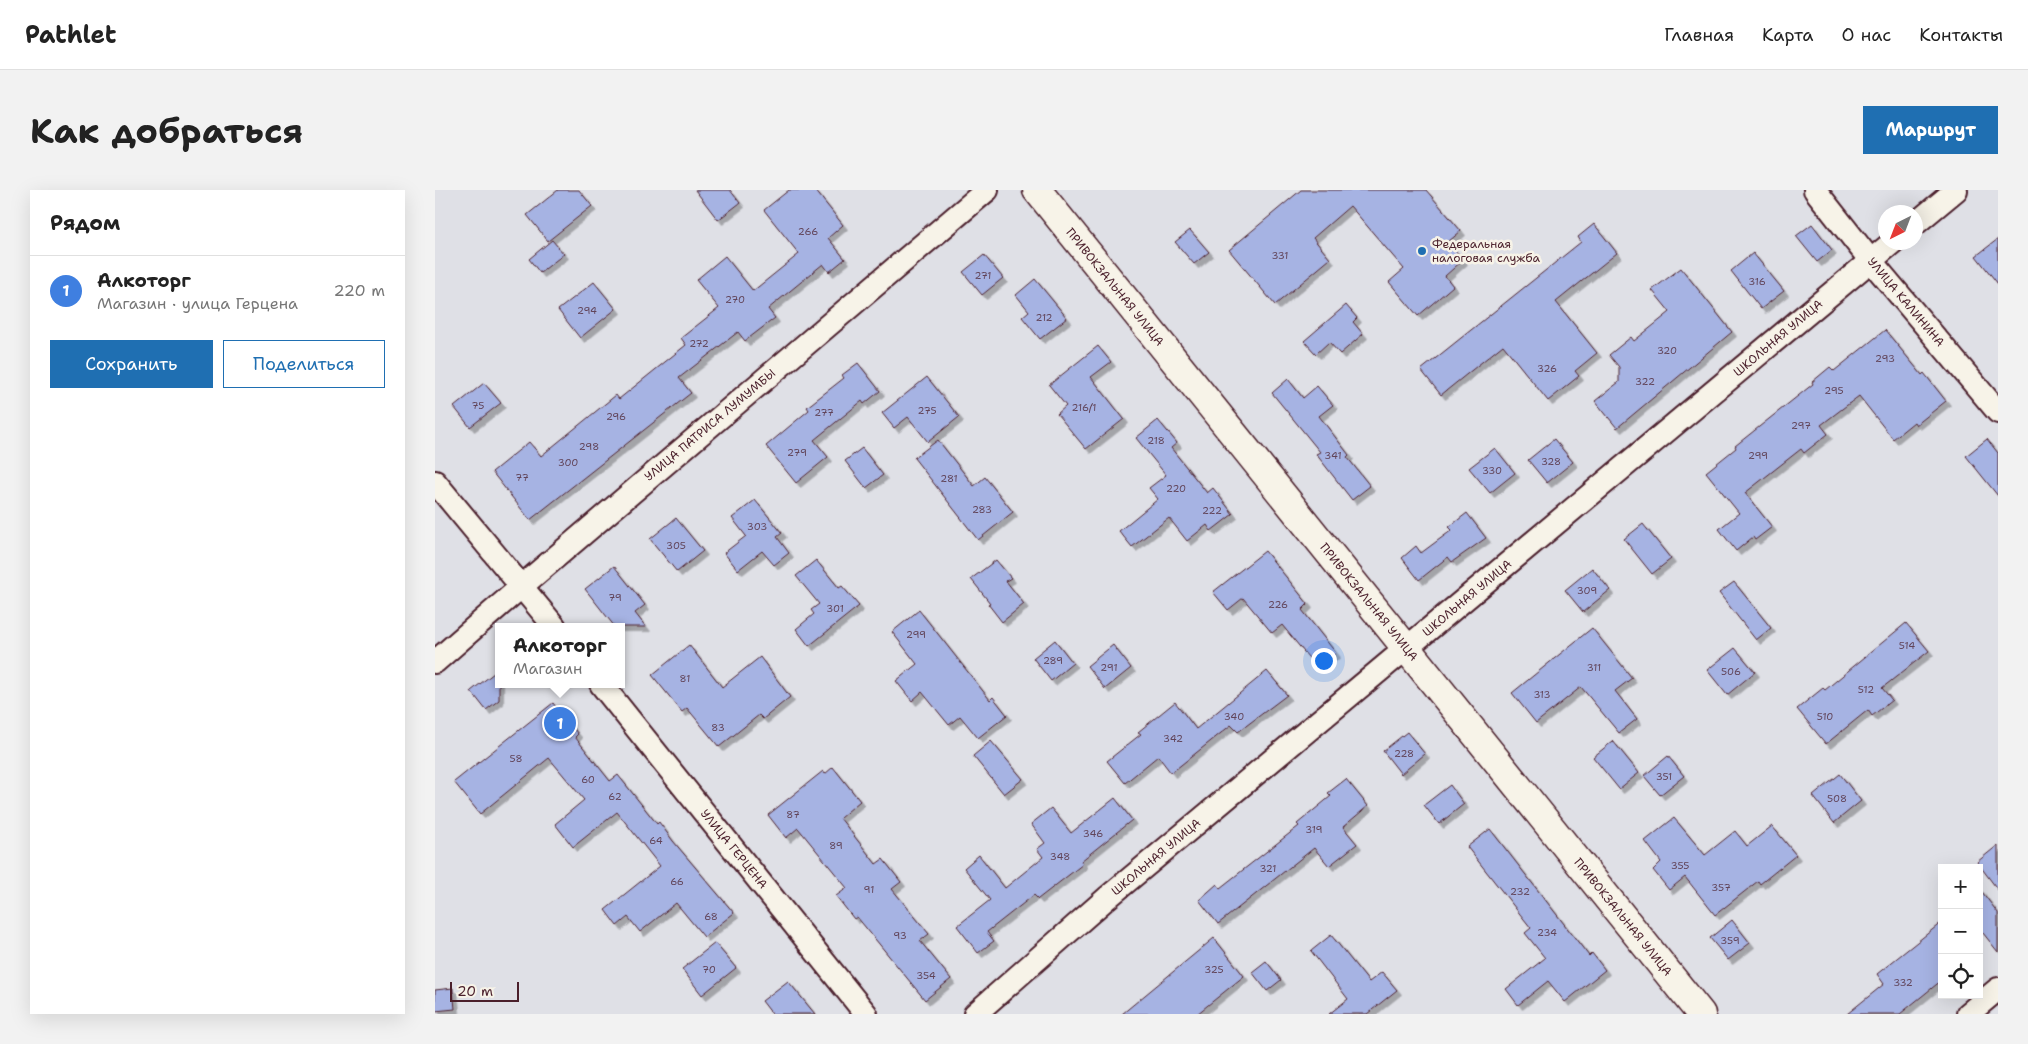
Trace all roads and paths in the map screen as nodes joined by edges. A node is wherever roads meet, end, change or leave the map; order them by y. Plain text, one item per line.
1 (987, 190) edge
2 (1037, 190) edge
3 (1815, 190) edge
4 (1956, 190) edge
5 (1923, 217) edge
6 (1884, 250) edge
7 (1871, 261) junction
8 (1998, 412) edge
9 (435, 482) edge
10 (522, 586) junction
11 (552, 623) edge
12 (1407, 648) junction
13 (435, 662) edge
14 (604, 688) edge
15 (1998, 989) edge
16 (866, 1014) edge
17 (975, 1014) edge
18 (1701, 1014) edge
19 (1968, 1014) edge

1 - 10 street, УЛИЦА ПАТРИСА ЛУМУМБЫ
2 - 12 street, ПРИВОКЗАЛЬНАЯ УЛИЦА
3 - 7 street, УЛИЦА КАЛИНИНА
4 - 5 street
6 - 7 street, ШКОЛЬНАЯ УЛИЦА
7 - 8 street, УЛИЦА КАЛИНИНА
7 - 12 street, ШКОЛЬНАЯ УЛИЦА
9 - 10 street
10 - 11 street
10 - 13 street, УЛИЦА ПАТРИСА ЛУМУМБЫ
12 - 17 street, ШКОЛЬНАЯ УЛИЦА
12 - 18 street, ПРИВОКЗАЛЬНАЯ УЛИЦА
14 - 16 street, УЛИЦА ГЕРЦЕНА
15 - 19 street

